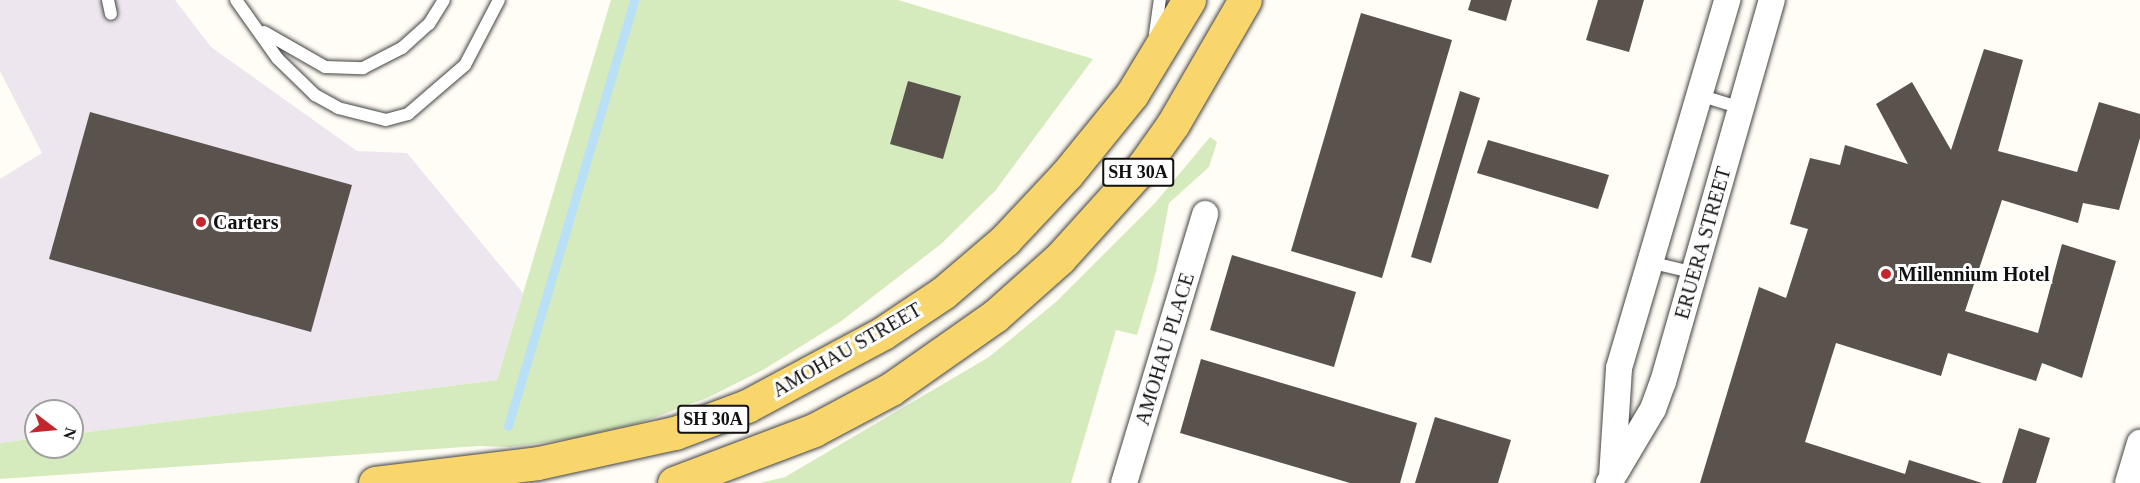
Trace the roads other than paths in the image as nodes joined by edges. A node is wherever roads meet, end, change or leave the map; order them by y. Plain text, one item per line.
1 (108, 0) edge
2 (236, 0) edge
3 (444, 0) edge
4 (499, 0) edge
5 (1160, 0) edge
6 (1189, 0) edge
7 (1245, 0) edge
8 (1727, 0) edge
9 (1772, 0) edge
10 (111, 14) dead end
11 (261, 30) junction
12 (1143, 79) junction
13 (1699, 95) junction
14 (1741, 108) junction
15 (1205, 214) dead end
16 (1649, 262) junction
17 (1695, 273) junction
18 (2140, 443) edge
19 (1610, 480) edge
20 (375, 483) edge
21 (674, 483) edge
22 (1124, 483) edge
23 (2128, 483) edge

1 - 10 lane
2 - 11 lane
3 - 11 lane
4 - 11 lane
5 - 12 lane
6 - 12 main road, AMOHAU STREET / SH 30A
7 - 21 main road, SH 30A
8 - 13 street, ERUERA STREET
9 - 14 street, ERUERA STREET
12 - 20 main road, AMOHAU STREET / SH 30A
13 - 14 lane
13 - 16 street, ERUERA STREET
14 - 17 street, ERUERA STREET
15 - 22 street, AMOHAU PLACE
16 - 17 lane
16 - 19 street, ERUERA STREET
17 - 19 street, ERUERA STREET
18 - 23 street

